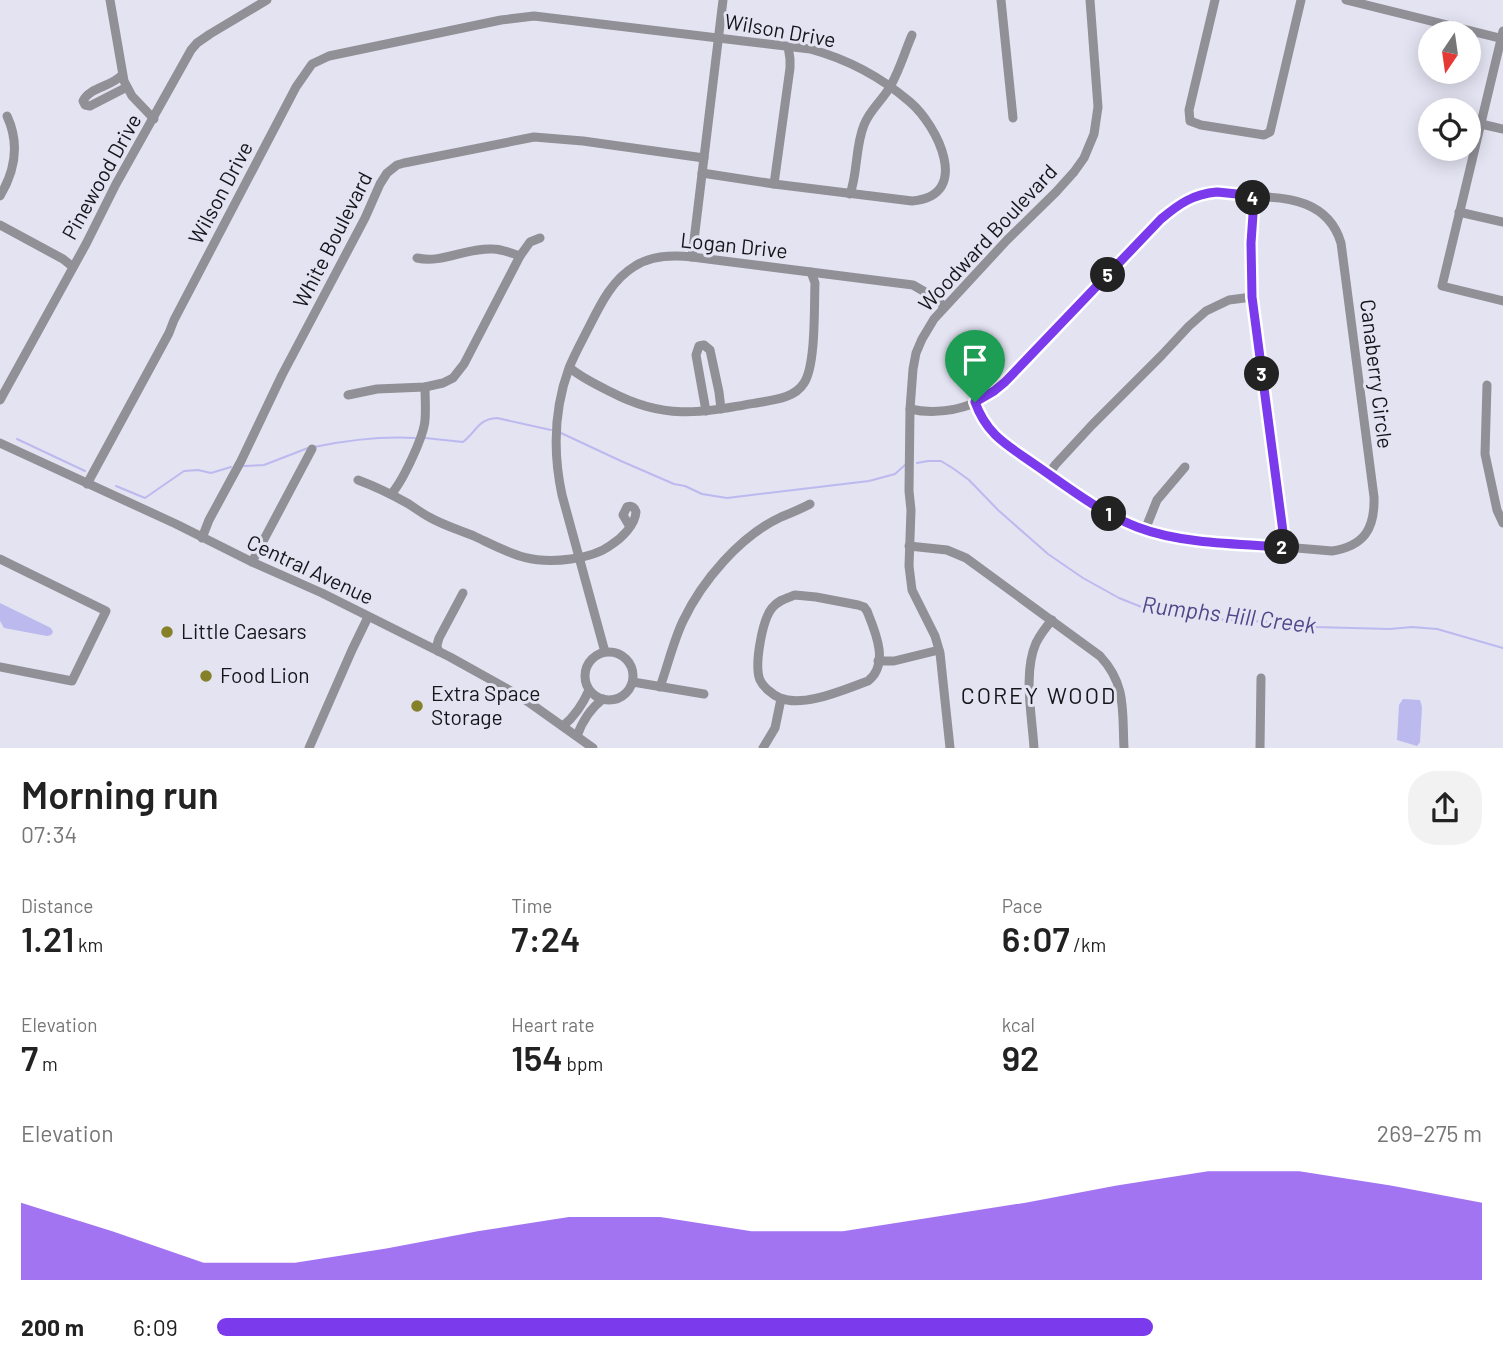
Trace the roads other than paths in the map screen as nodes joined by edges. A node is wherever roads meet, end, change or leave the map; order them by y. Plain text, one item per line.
1 (110, 0) edge
2 (267, 0) edge
3 (723, 0) edge
4 (1001, 0) edge
5 (1090, 0) edge
6 (1215, 0) edge
7 (1301, 0) edge
8 (1346, 0) edge
9 (912, 35) dead end
10 (1503, 36) edge
11 (718, 37) junction
12 (788, 46) junction
13 (122, 75) junction
14 (127, 87) junction
15 (891, 87) junction
16 (7, 117) dead end
17 (1013, 118) dead end
18 (154, 119) junction
19 (1481, 124) joint
20 (1503, 130) edge
21 (704, 159) junction
22 (1472, 161) edge
23 (702, 173) junction
24 (774, 184) junction
25 (850, 194) junction
26 (0, 196) edge
27 (1252, 197) junction
28 (1459, 212) junction
29 (1503, 222) edge
30 (0, 225) edge
31 (540, 238) dead end
32 (520, 256) junction
33 (692, 257) junction
34 (417, 258) dead end
35 (73, 267) junction
36 (811, 272) junction
37 (1252, 297) junction
38 (1503, 301) edge
39 (944, 307) junction
40 (569, 368) junction
41 (1487, 385) dead end
42 (425, 387) junction
43 (348, 395) dead end
44 (0, 400) edge
45 (975, 402) junction
46 (720, 409) junction
47 (910, 409) junction
48 (706, 411) junction
49 (0, 443) edge
50 (312, 449) dead end
51 (1185, 467) dead end
52 (1049, 474) junction
53 (358, 480) dead end
54 (88, 484) junction
55 (391, 494) junction
56 (810, 504) dead end
57 (1500, 509) edge
58 (1503, 523) edge
59 (630, 527) dead end
60 (1145, 530) junction
61 (202, 538) junction
62 (909, 546) junction
63 (1285, 547) junction
64 (579, 558) junction
65 (0, 559) edge
66 (252, 562) junction
67 (463, 593) dead end
68 (368, 617) junction
69 (1052, 620) junction
70 (939, 650) junction
71 (438, 651) junction
72 (604, 652) junction
73 (878, 660) junction
74 (0, 667) edge
75 (1262, 678) dead end
76 (633, 682) junction
77 (660, 687) junction
78 (589, 690) junction
79 (705, 694) dead end
80 (603, 699) junction
81 (781, 699) junction
82 (563, 726) junction
83 (577, 736) junction
84 (309, 747) edge
85 (592, 747) edge
86 (764, 747) edge
87 (950, 747) edge
88 (1034, 747) edge
89 (1124, 747) edge
90 (1260, 747) edge

1 - 13 street
2 - 18 street, Pinewood Drive
3 - 11 street
4 - 17 street
5 - 39 street, Woodward Boulevard
6 - 7 street
8 - 10 street
9 - 15 street
10 - 19 street
11 - 12 street, Wilson Drive
11 - 21 street
11 - 54 street, Wilson Drive
12 - 15 street, Wilson Drive
12 - 24 street
13 - 14 street
13 - 14 street
14 - 18 street
15 - 25 street
15 - 25 street, Wilson Drive
16 - 26 street
18 - 35 street, Pinewood Drive
19 - 20 street
21 - 23 street
21 - 61 street, White Boulevard
22 - 28 street
23 - 24 street, Wilson Drive
23 - 33 street
24 - 25 street, Wilson Drive
27 - 37 street
27 - 45 street, Canaberry Circle
27 - 63 street, Canaberry Circle
28 - 29 street
28 - 38 street
30 - 35 street
31 - 32 street
32 - 34 street
32 - 42 street
33 - 36 street, Logan Drive
33 - 40 street, Logan Drive
35 - 44 street, Pinewood Drive
36 - 39 street, Logan Drive
36 - 46 street
37 - 52 street
37 - 63 street
39 - 47 street, Woodward Boulevard
40 - 48 street
40 - 64 street, Logan Drive
41 - 57 street
42 - 43 street
42 - 55 street
45 - 47 street, Canaberry Circle
45 - 52 street, Canaberry Circle
46 - 48 street
46 - 48 street
47 - 62 street, Woodward Boulevard
49 - 54 street, Central Avenue
50 - 66 street
51 - 60 street
52 - 60 street, Canaberry Circle
53 - 55 street
54 - 61 street, Central Avenue
55 - 64 street
56 - 77 street
57 - 58 street
59 - 64 street
60 - 63 street, Canaberry Circle
61 - 66 street, Central Avenue
62 - 69 street
62 - 70 street, Woodward Boulevard
64 - 72 street, Logan Drive
65 - 74 street
66 - 68 street, Central Avenue
67 - 71 street
68 - 71 street, Central Avenue
68 - 84 street
69 - 88 street
69 - 89 street
70 - 73 street
70 - 87 street, Woodward Boulevard
71 - 82 street, Central Avenue
72 - 76 street
72 - 78 street
73 - 81 street
73 - 81 street
75 - 90 street
76 - 77 street
76 - 80 street
77 - 79 street
78 - 80 street
78 - 82 street
80 - 83 street
81 - 86 street
82 - 83 street, Central Avenue
83 - 85 street, Central Avenue

